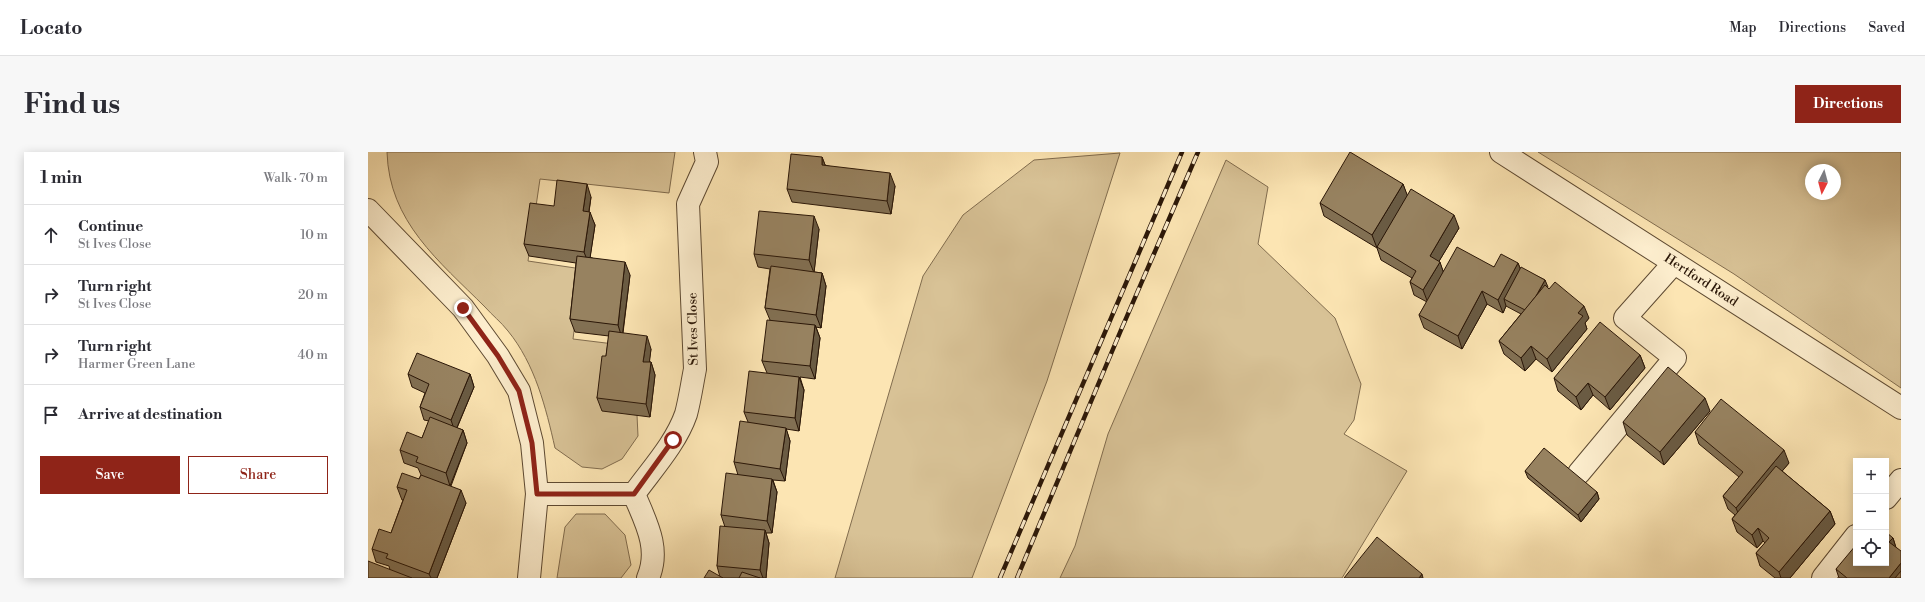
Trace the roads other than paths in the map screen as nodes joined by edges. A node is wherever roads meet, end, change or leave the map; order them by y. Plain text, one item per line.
1 (705, 152) edge
2 (1501, 152) edge
3 (368, 210) edge
4 (1674, 263) junction
5 (1901, 408) edge
6 (1579, 473) dead end
7 (1901, 480) edge
8 (537, 494) junction
9 (634, 494) junction
10 (1889, 494) edge
11 (1853, 540) edge
12 (529, 578) edge
13 (648, 578) edge
14 (1823, 578) edge

1 - 9 street, St Ives Close
2 - 4 street, Hertford Road
3 - 8 street
4 - 5 street, Hertford Road
4 - 6 street
7 - 10 street
8 - 9 street
8 - 12 street
9 - 13 street
11 - 14 street

